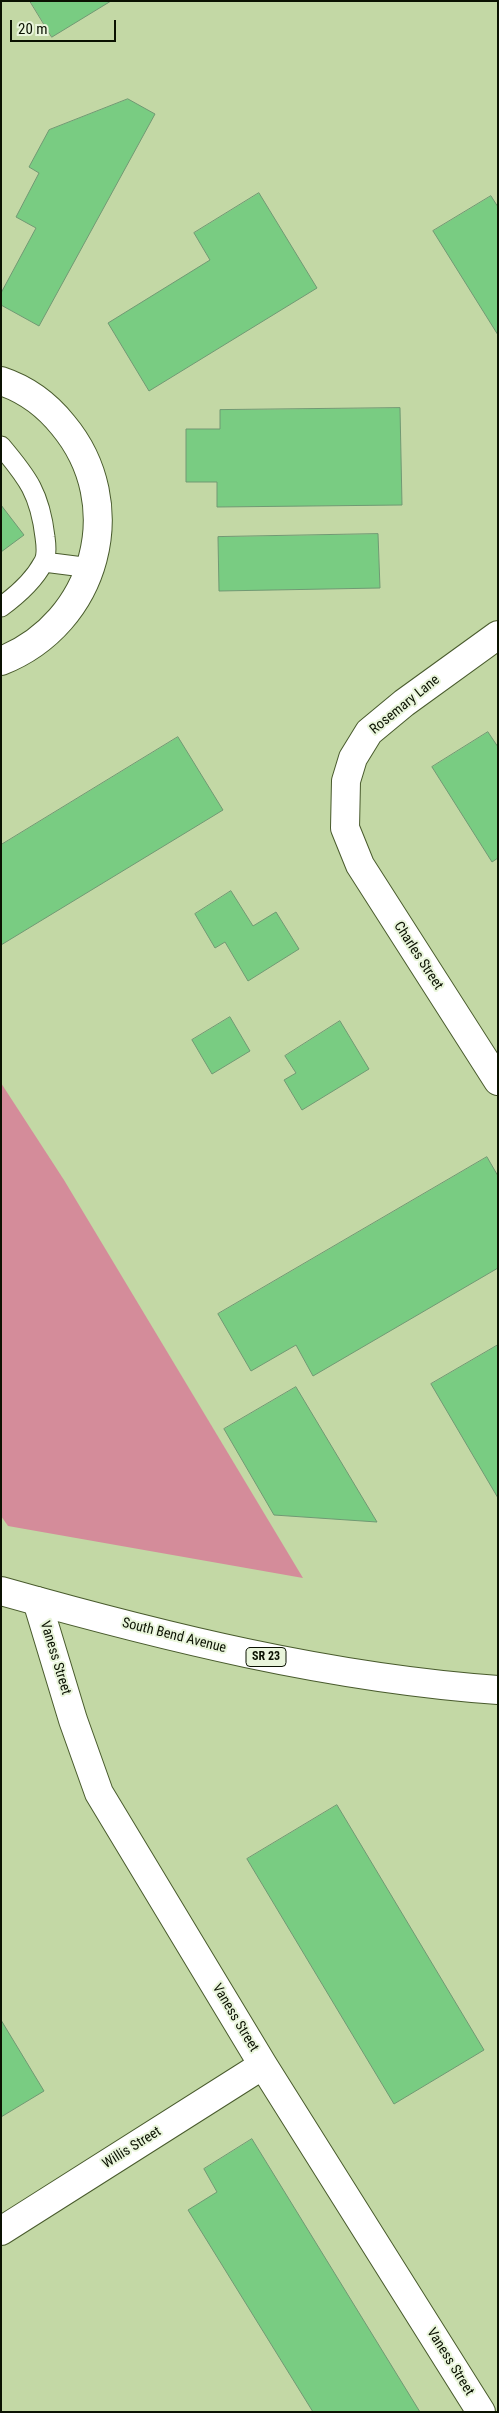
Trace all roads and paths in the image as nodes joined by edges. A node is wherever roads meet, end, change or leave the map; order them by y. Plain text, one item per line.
1 (1, 381) edge
2 (1, 446) edge
3 (44, 562) junction
4 (91, 568) junction
5 (1, 607) edge
6 (498, 635) edge
7 (1, 661) edge
8 (345, 828) joint
9 (498, 1081) edge
10 (1, 1591) edge
11 (38, 1601) junction
12 (498, 1690) edge
13 (263, 2065) junction
14 (1, 2231) edge
15 (482, 2412) edge

1 - 4 street
2 - 3 lane
3 - 4 lane
3 - 5 lane
4 - 7 street
6 - 8 street, Rosemary Lane
8 - 9 street, Charles Street
10 - 11 street, South Bend Avenue / SR 23
11 - 12 street, South Bend Avenue / SR 23
11 - 13 street, Vaness Street
13 - 14 street, Willis Street
13 - 15 street, Vaness Street

